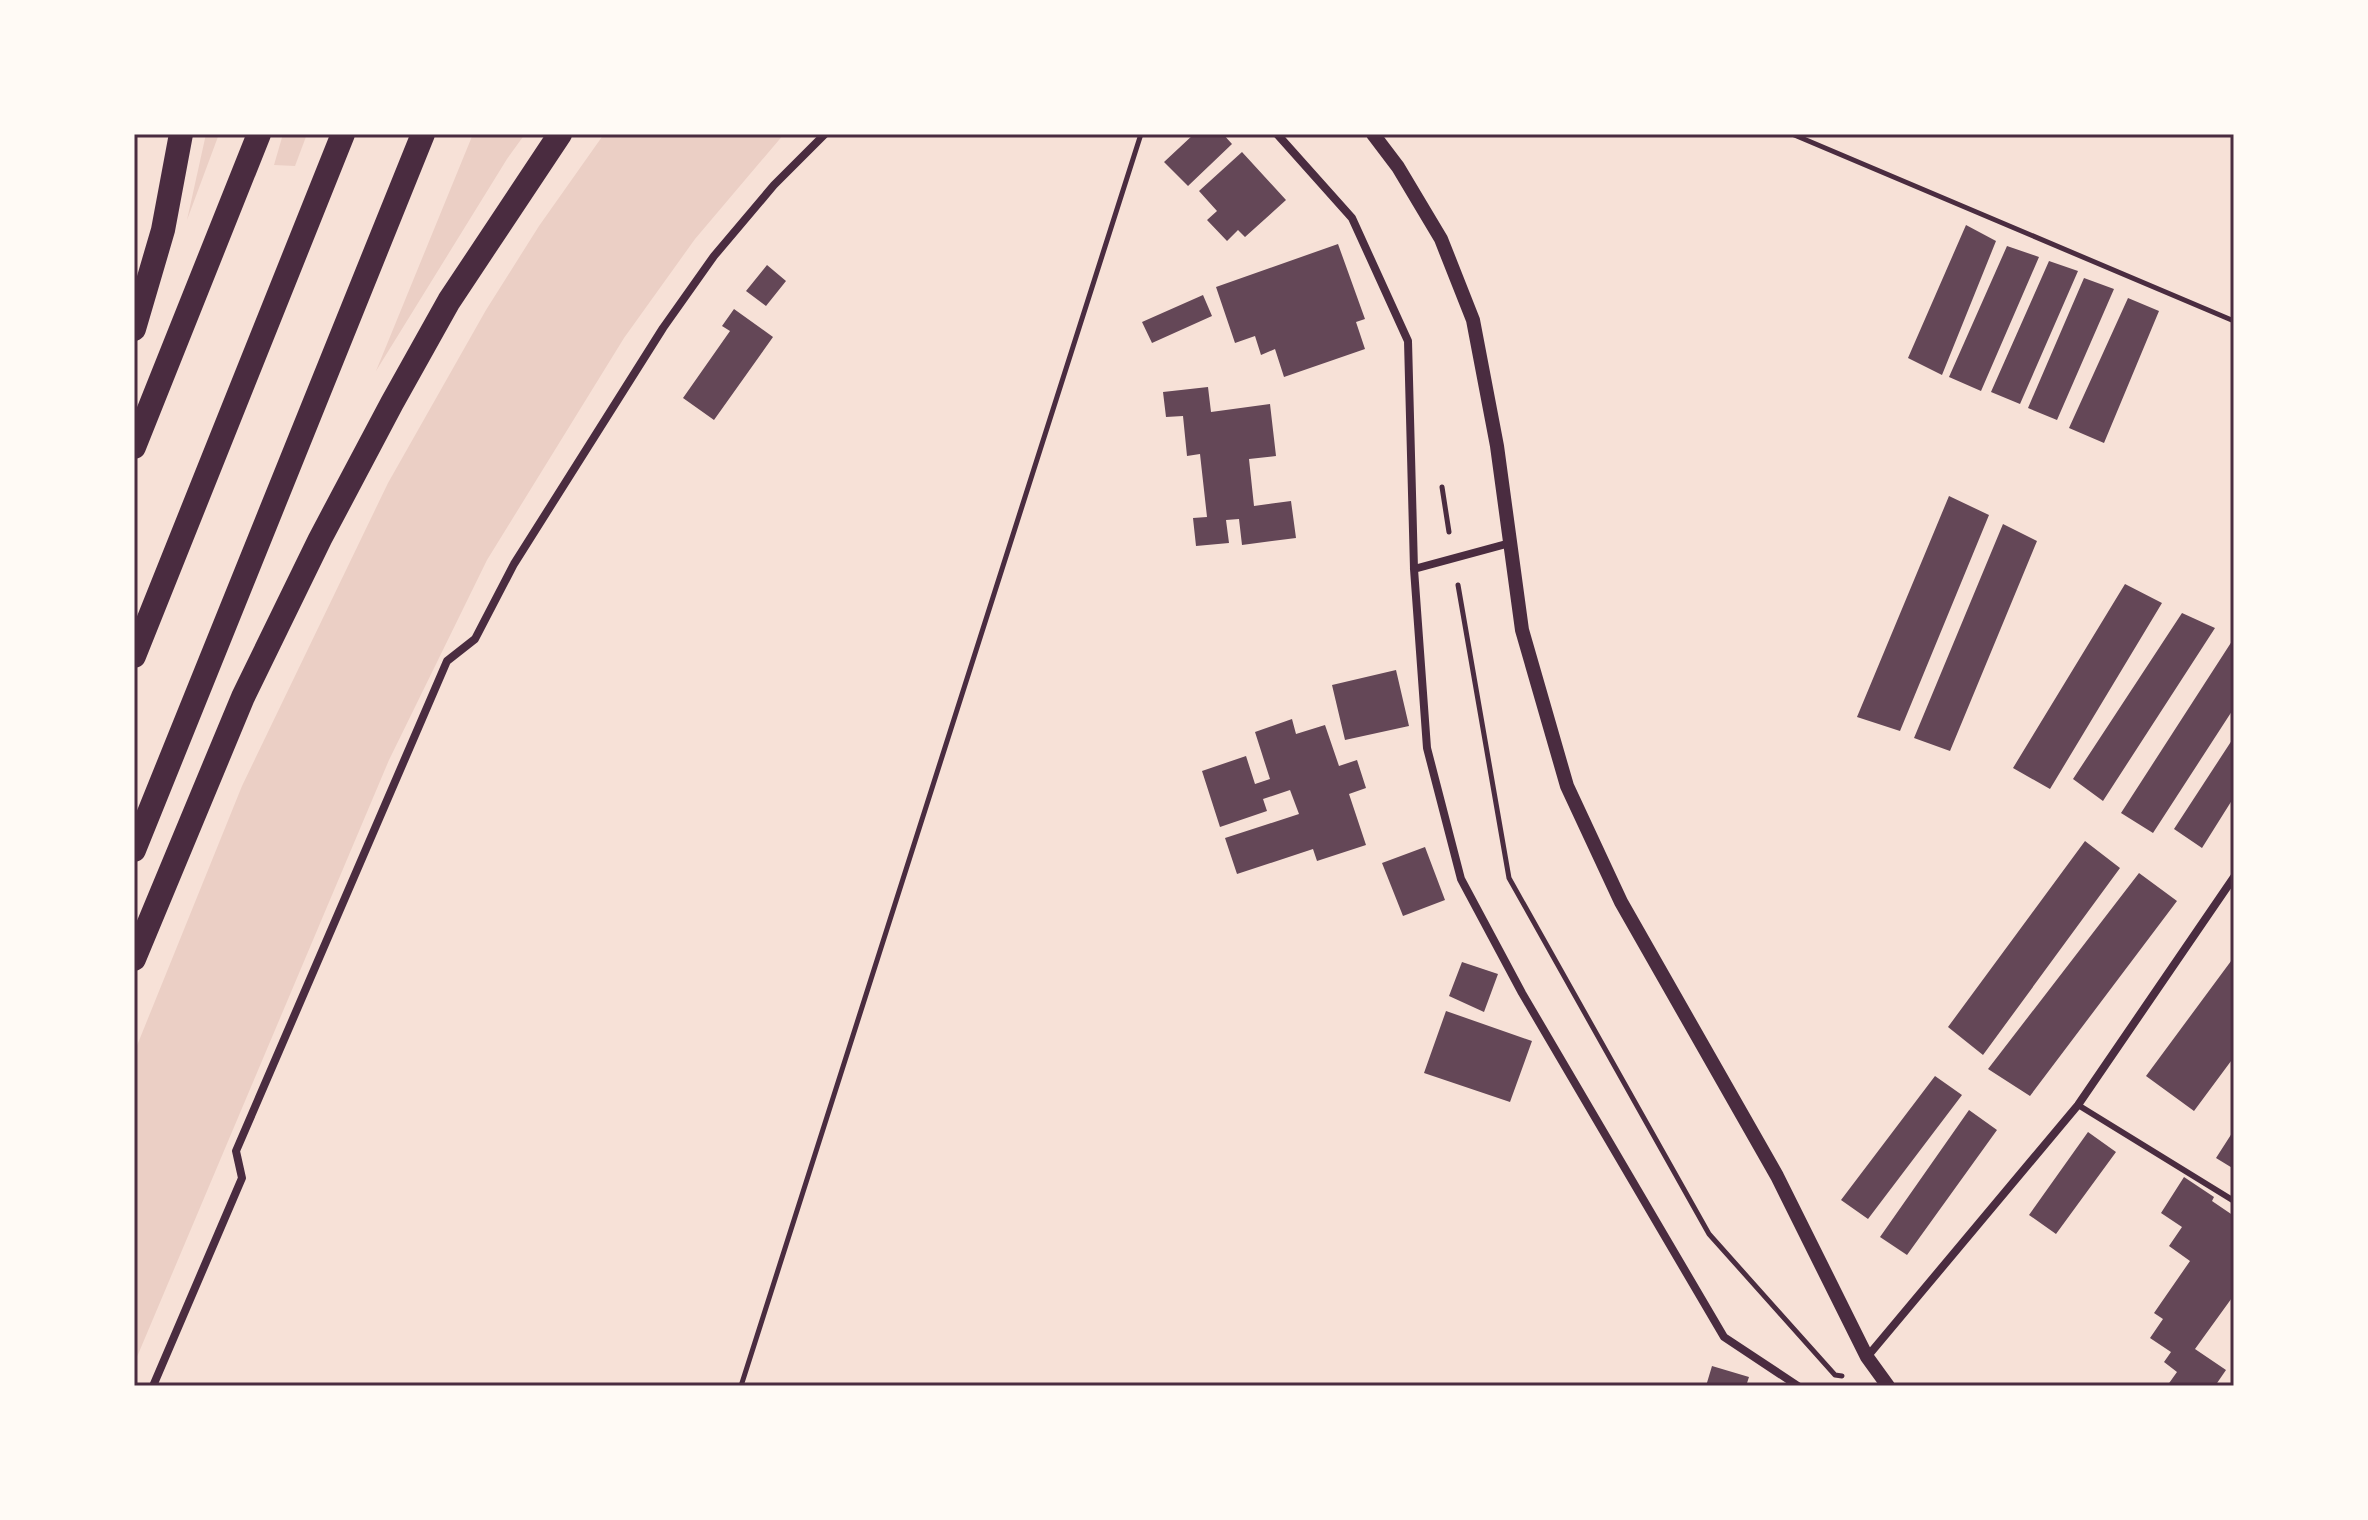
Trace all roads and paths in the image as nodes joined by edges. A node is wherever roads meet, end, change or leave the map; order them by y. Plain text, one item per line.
1 (181, 134) edge
2 (259, 134) edge
3 (343, 134) edge
4 (423, 134) edge
5 (560, 134) edge
6 (825, 134) edge
7 (1141, 134) edge
8 (1277, 134) edge
9 (1373, 134) edge
10 (1792, 134) edge
11 (2234, 321) edge
12 (134, 329) edge
13 (134, 447) edge
14 (1510, 543) junction
15 (1414, 569) junction
16 (134, 656) edge
17 (134, 850) edge
18 (2234, 877) edge
19 (134, 959) edge
20 (2078, 1105) junction
21 (2234, 1201) edge
22 (1867, 1357) junction
23 (153, 1386) edge
24 (741, 1386) edge
25 (1798, 1386) edge
26 (1888, 1386) edge

1 - 12 highway
2 - 13 highway
3 - 16 highway
4 - 17 highway
5 - 19 highway
6 - 23 street
7 - 24 path
8 - 15 street
9 - 14 street
10 - 11 path
14 - 15 street
14 - 22 street
15 - 25 street
18 - 20 street
20 - 21 lane
20 - 22 street
22 - 26 street

